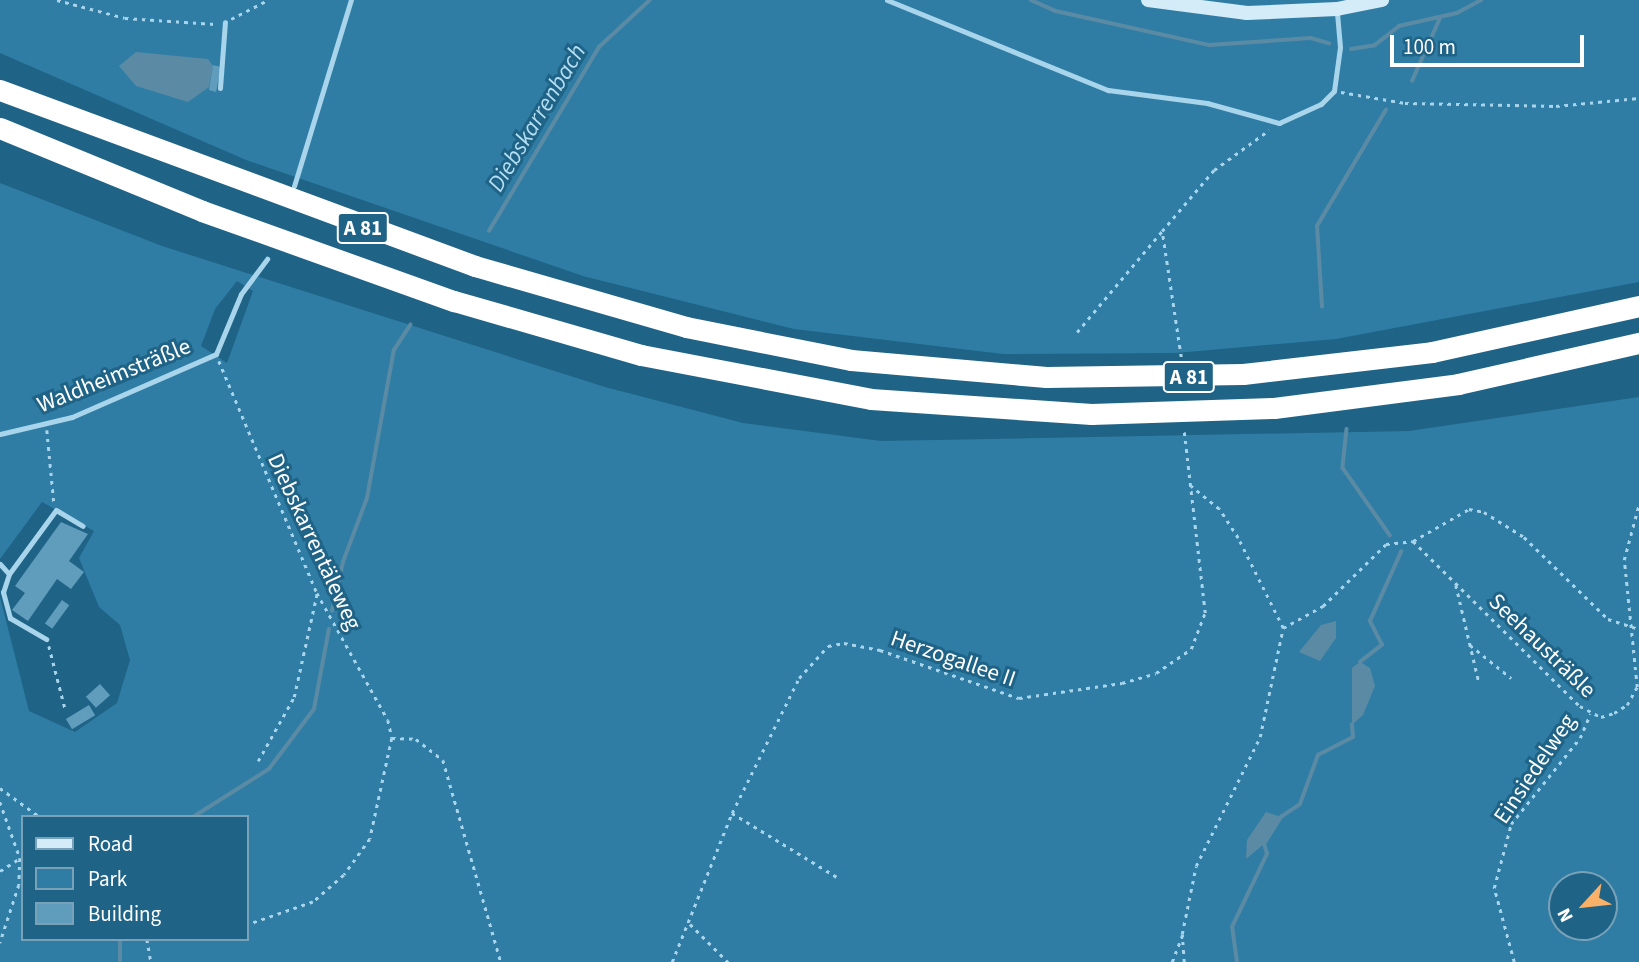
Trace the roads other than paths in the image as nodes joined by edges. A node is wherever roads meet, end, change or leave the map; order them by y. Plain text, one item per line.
1 (351, 0) edge
2 (887, 0) edge
3 (1148, 0) edge
4 (1382, 0) edge
5 (1337, 9) junction
6 (225, 22) road end
7 (220, 88) dead end
8 (0, 90) edge
9 (0, 128) edge
10 (294, 186) dead end
11 (267, 259) dead end
12 (1639, 306) edge
13 (1639, 343) edge
14 (0, 434) edge
15 (83, 526) dead end
16 (0, 564) edge
17 (9, 574) junction
18 (46, 639) road end

1 - 10 lane
2 - 5 lane
3 - 5 street
4 - 5 street
6 - 7 lane
8 - 12 highway, A 81
9 - 13 highway, A 81
11 - 14 lane, Waldheimsträßle
15 - 17 lane
16 - 17 lane
17 - 18 lane

